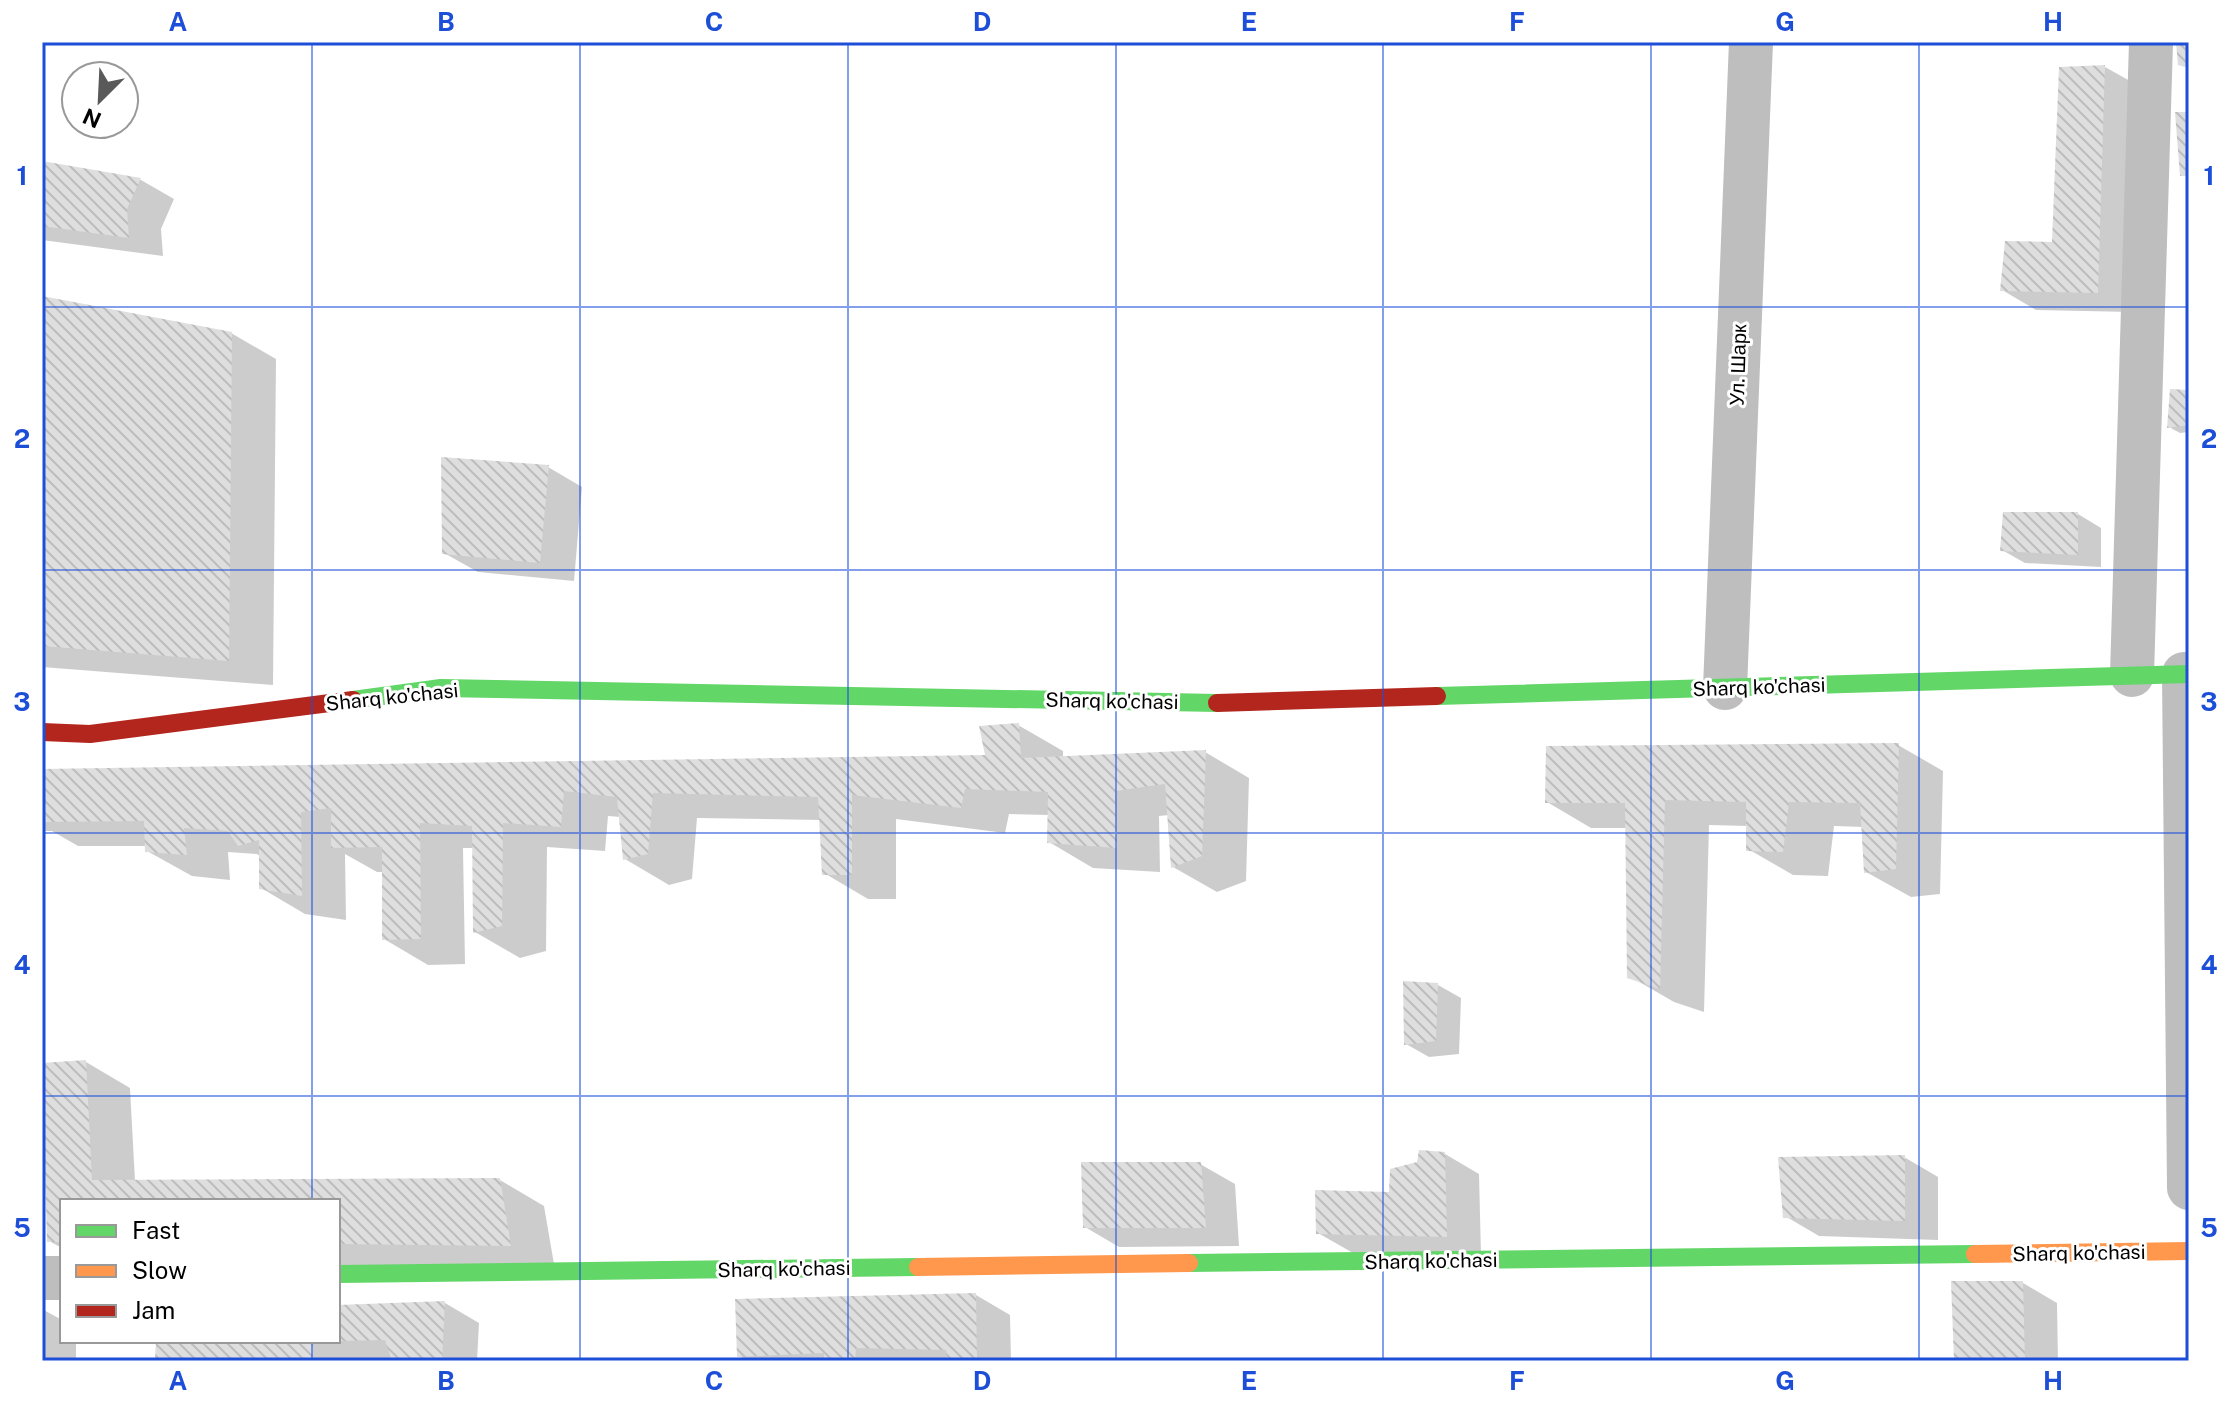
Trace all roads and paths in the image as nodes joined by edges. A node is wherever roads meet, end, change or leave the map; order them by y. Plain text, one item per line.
1 (1751, 42) edge
2 (2151, 42) edge
3 (2186, 674) edge
4 (2132, 675) junction
5 (1725, 688) junction
6 (42, 732) edge
7 (2189, 1188) edge
8 (2189, 1251) edge
9 (340, 1274) edge

1 - 5 street, Ул. Шарк
2 - 4 street
3 - 4 main road, Sharq ko'chasi
3 - 7 street, Sharq ko'chasi
4 - 5 main road, Sharq ko'chasi
5 - 6 main road, Sharq ko'chasi
8 - 9 main road, Sharq ko'chasi

